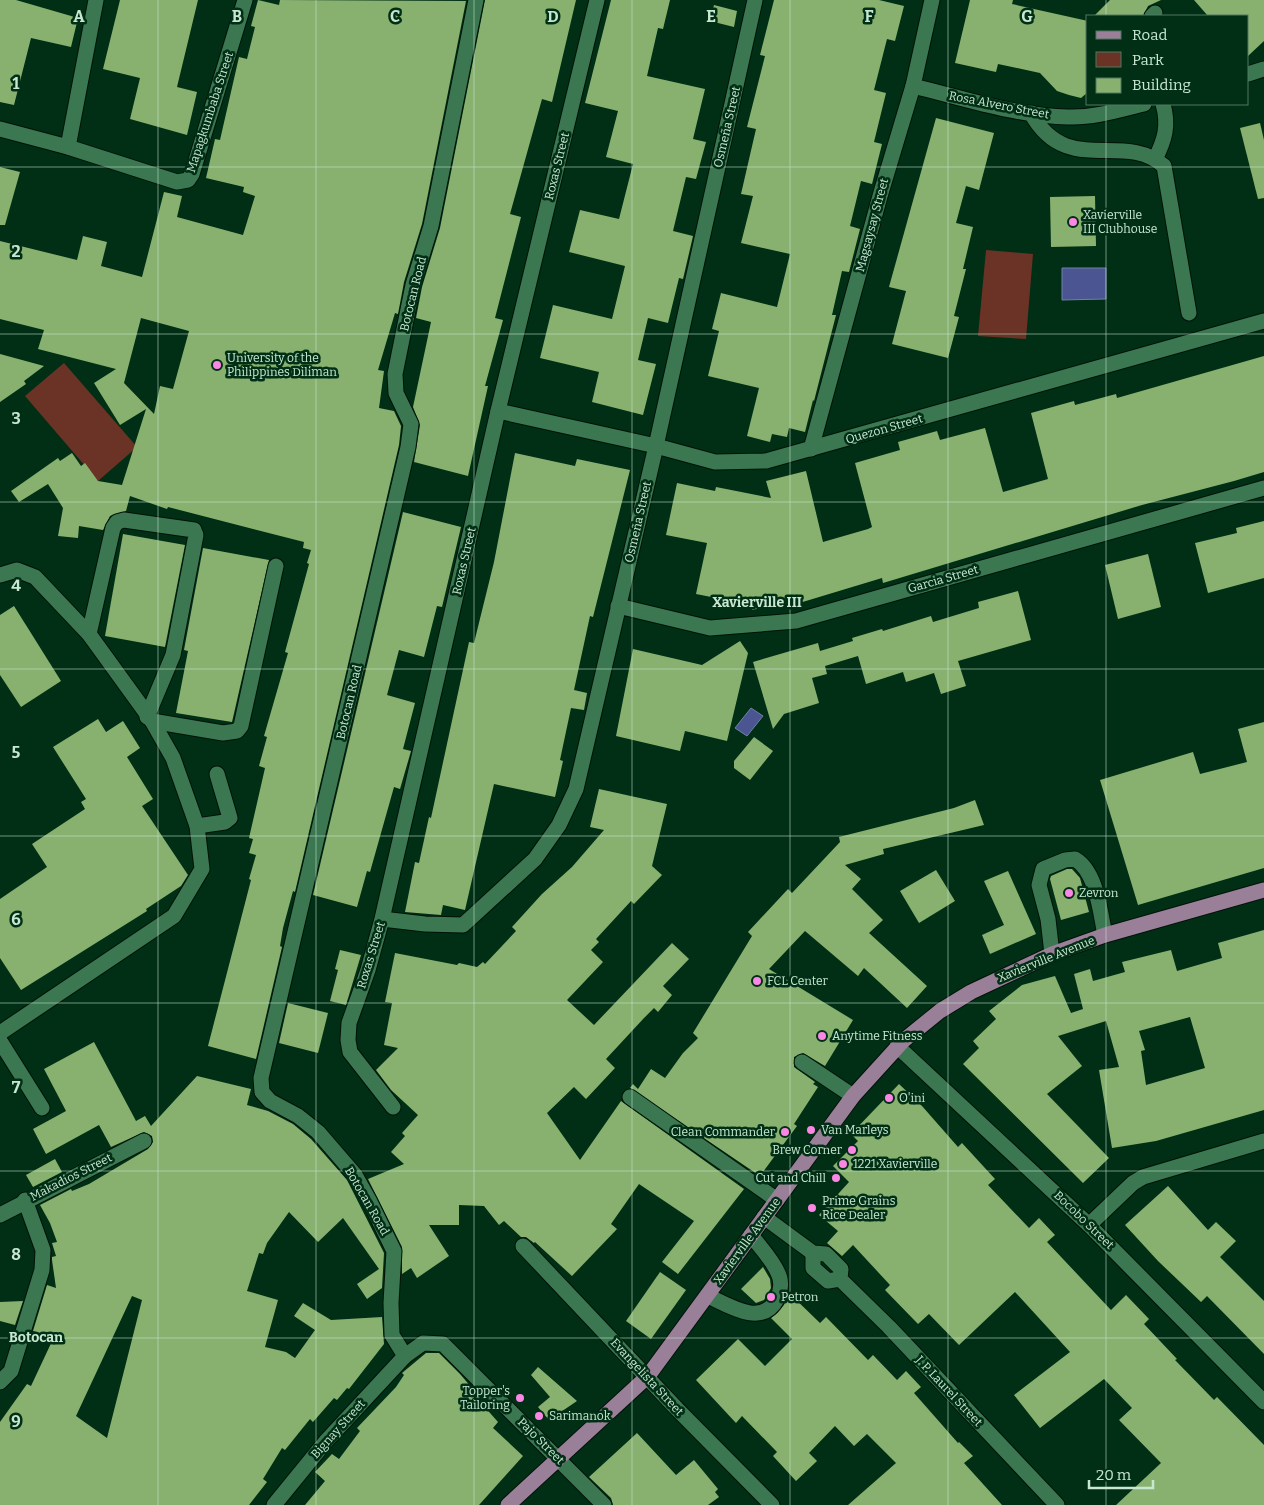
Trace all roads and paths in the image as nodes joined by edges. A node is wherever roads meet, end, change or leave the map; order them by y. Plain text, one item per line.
1 (96, 0) edge
2 (245, 0) edge
3 (476, 0) edge
4 (597, 0) edge
5 (755, 0) edge
6 (932, 0) edge
7 (1264, 69) edge
8 (1249, 74) edge
9 (913, 86) junction
10 (1136, 105) edge
11 (1163, 105) edge
12 (1104, 109) edge
13 (1031, 114) junction
14 (0, 129) edge
15 (68, 147) junction
16 (1156, 159) junction
17 (1190, 313) dead end
18 (1264, 321) edge
19 (498, 411) junction
20 (656, 446) junction
21 (811, 449) junction
22 (1264, 488) edge
23 (276, 566) dead end
24 (0, 575) edge
25 (618, 606) junction
26 (89, 634) junction
27 (149, 719) junction
28 (217, 774) dead end
29 (197, 826) junction
30 (1264, 890) edge
31 (382, 919) junction
32 (1105, 935) junction
33 (1052, 954) junction
34 (0, 1033) edge
35 (0, 1040) edge
36 (897, 1046) junction
37 (802, 1062) dead end
38 (853, 1096) junction
39 (630, 1097) dead end
40 (393, 1107) dead end
41 (42, 1108) dead end
42 (144, 1140) dead end
43 (1264, 1141) edge
44 (25, 1200) junction
45 (777, 1200) junction
46 (0, 1215) edge
47 (764, 1218) junction
48 (1089, 1225) junction
49 (751, 1234) junction
50 (523, 1246) dead end
51 (708, 1296) junction
52 (405, 1356) junction
53 (648, 1376) junction
54 (0, 1382) edge
55 (1264, 1402) edge
56 (559, 1458) junction
57 (274, 1505) edge
58 (508, 1505) edge
59 (604, 1505) edge
60 (772, 1505) edge
61 (1057, 1505) edge

1 - 15 street
2 - 15 street, Mapagkumbaba Street
3 - 52 street, Botocan Road
4 - 19 street, Roxas Street
5 - 20 street, Osmeña Street
6 - 9 street, Magsaysay Street
7 - 8 street
9 - 13 street, Rosa Alvero Street
9 - 21 street, Magsaysay Street
10 - 12 street, Rosa Alvero Street
11 - 16 street
12 - 13 street, Rosa Alvero Street
13 - 16 street
14 - 15 street, Mapagkumbaba Street
16 - 17 street
18 - 21 street, Quezon Street
19 - 20 street, Quezon Street
19 - 31 street, Roxas Street
20 - 21 street, Quezon Street
20 - 25 street, Osmeña Street
22 - 25 street, Garcia Street
23 - 27 street
24 - 26 street
25 - 31 street, Osmeña Street
26 - 27 street
26 - 27 street
27 - 29 street
28 - 29 street
29 - 34 street
30 - 32 main road, Xavierville Avenue
31 - 40 street, Roxas Street
32 - 33 main road, Xavierville Avenue
32 - 33 street
33 - 36 main road, Xavierville Avenue
35 - 41 street
36 - 38 main road, Xavierville Avenue
36 - 48 street, Bocobo Street
37 - 38 street
38 - 45 main road, Xavierville Avenue
39 - 45 street
42 - 44 street, Makadios Street
43 - 48 street
44 - 46 street, Makadios Street
44 - 54 street
45 - 47 main road, Xavierville Avenue
47 - 49 main road, Xavierville Avenue
47 - 61 street, J. P. Laurel Street
48 - 55 street, Bocobo Street
49 - 51 main road, Xavierville Avenue
49 - 51 street
50 - 53 street, Evangelista Street
51 - 53 main road, Xavierville Avenue
52 - 56 street, Pajo Street
52 - 57 street, Bignay Street
53 - 56 main road, Xavierville Avenue
53 - 60 street, Evangelista Street
56 - 58 main road, Xavierville Avenue
56 - 59 street, Pajo Street

